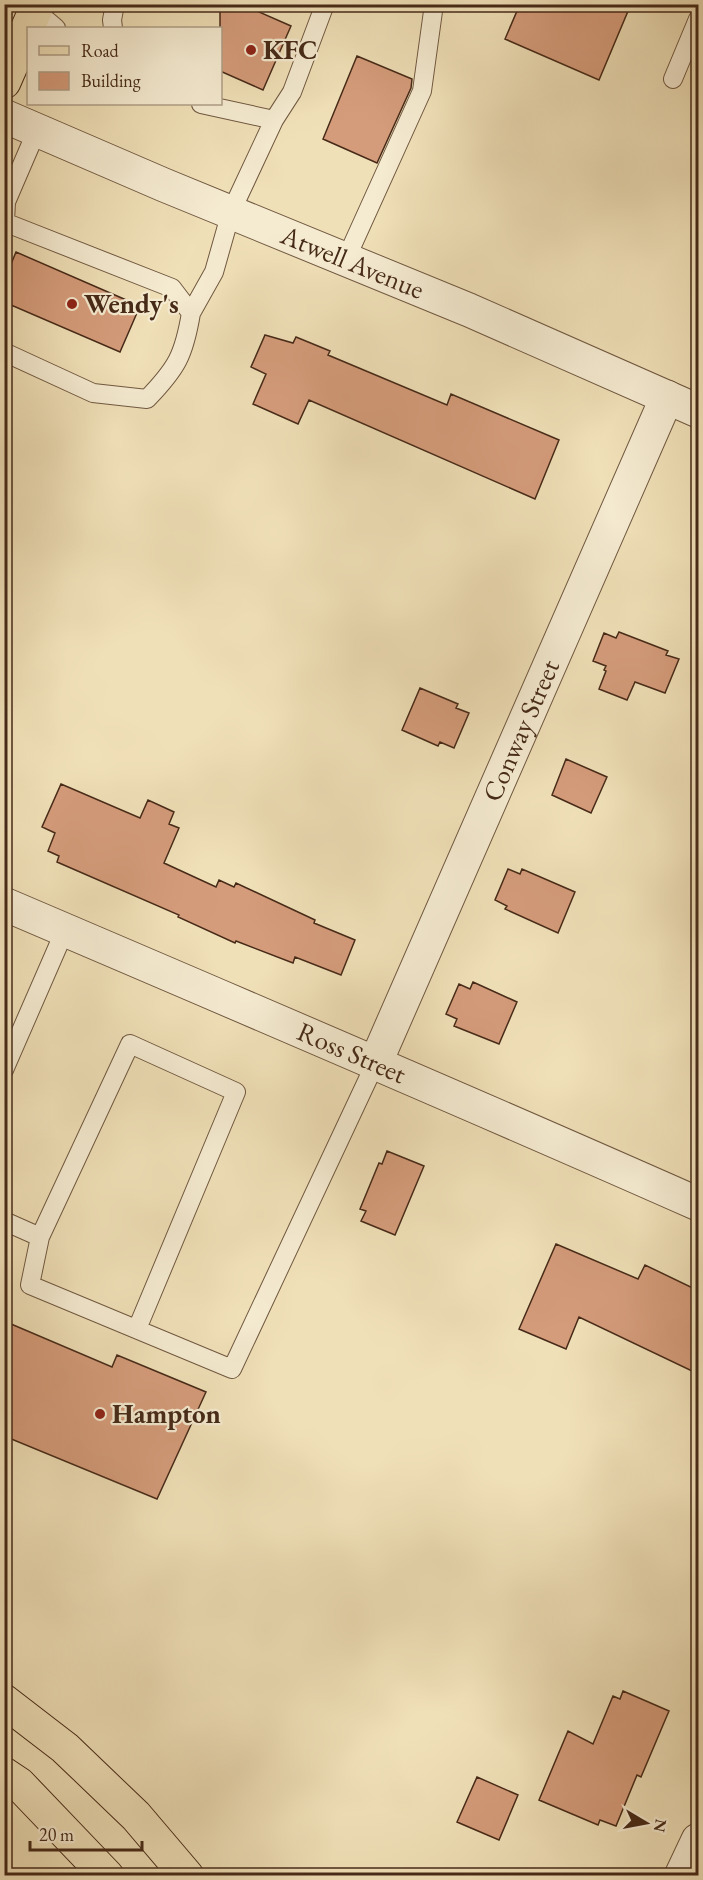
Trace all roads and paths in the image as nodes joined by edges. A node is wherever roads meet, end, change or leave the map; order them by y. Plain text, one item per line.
1 (115, 4) edge
2 (325, 4) edge
3 (434, 4) edge
4 (699, 19) edge
5 (113, 27) edge
6 (27, 42) edge
7 (673, 79) dead end
8 (4, 82) edge
9 (206, 105) edge
10 (4, 116) edge
11 (274, 120) junction
12 (37, 130) junction
13 (231, 212) junction
14 (5, 222) edge
15 (346, 259) junction
16 (191, 313) junction
17 (4, 352) edge
18 (667, 397) junction
19 (699, 411) edge
20 (4, 904) edge
21 (65, 930) junction
22 (375, 1064) junction
23 (4, 1070) edge
24 (699, 1204) edge
25 (4, 1221) edge
26 (40, 1237) junction
27 (137, 1329) junction
28 (4, 1701) edge
29 (4, 1774) edge
30 (699, 1840) edge
31 (107, 1875) edge
32 (187, 1875) edge
33 (681, 1875) edge

1 - 5 lane
2 - 11 lane
3 - 15 lane
4 - 7 lane
6 - 8 main road
9 - 11 lane
10 - 12 street, Atwell Avenue
11 - 13 lane
12 - 13 street, Atwell Avenue
12 - 14 lane
13 - 15 street, Atwell Avenue
13 - 16 lane
14 - 16 lane
15 - 18 street, Atwell Avenue
16 - 17 lane
18 - 19 street, Atwell Avenue
18 - 22 street, Conway Street
20 - 21 street, Ross Street
21 - 22 street, Ross Street
21 - 23 lane
22 - 24 street, Ross Street
22 - 27 lane
25 - 26 lane
26 - 27 lane
26 - 27 lane
28 - 32 main road
29 - 31 main road
30 - 33 street

